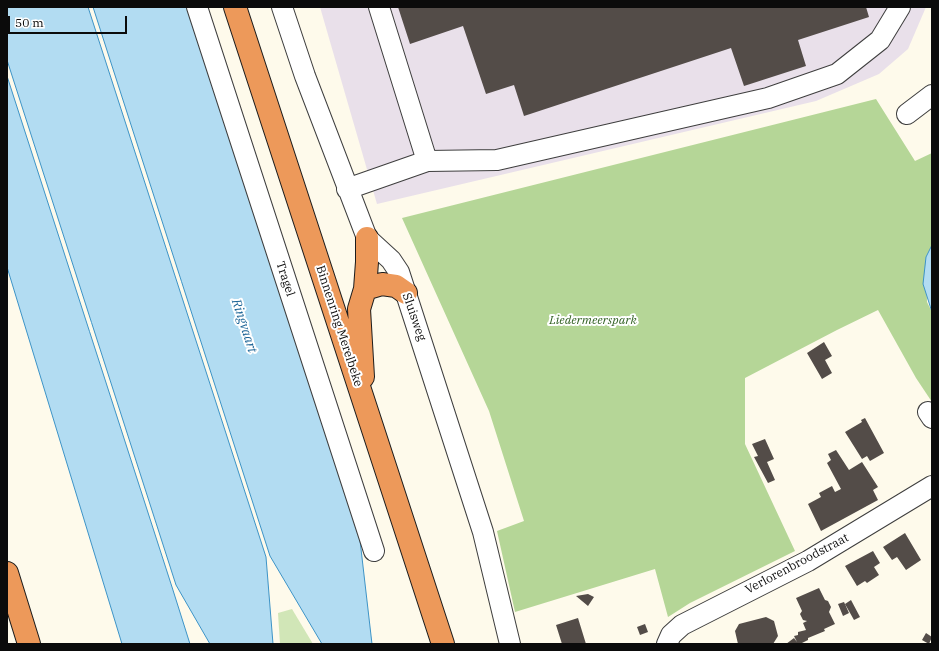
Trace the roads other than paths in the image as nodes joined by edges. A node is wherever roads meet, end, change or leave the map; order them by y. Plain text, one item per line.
1 (197, 7) edge
2 (235, 7) edge
3 (282, 7) edge
4 (379, 7) edge
5 (900, 7) edge
6 (932, 95) edge
7 (907, 114) dead end
8 (427, 161) junction
9 (347, 189) junction
10 (367, 238) junction
11 (365, 289) junction
12 (406, 293) junction
13 (365, 406) junction
14 (932, 486) edge
15 (374, 551) dead end
16 (7, 573) edge
17 (29, 644) edge
18 (442, 644) edge
19 (510, 644) edge
20 (667, 644) edge

1 - 15 street, Tragel
2 - 13 highway, Binnenring Merelbeke
3 - 9 street, Sluisweg
4 - 8 street
5 - 8 street
6 - 7 street
8 - 9 street
9 - 10 street, Sluisweg
10 - 11 highway
10 - 12 street, Sluisweg
11 - 12 highway
11 - 13 highway
12 - 19 street, Sluisweg
13 - 18 highway, Binnenring Merelbeke
14 - 20 street, Verlorenbroodstraat
16 - 17 highway

